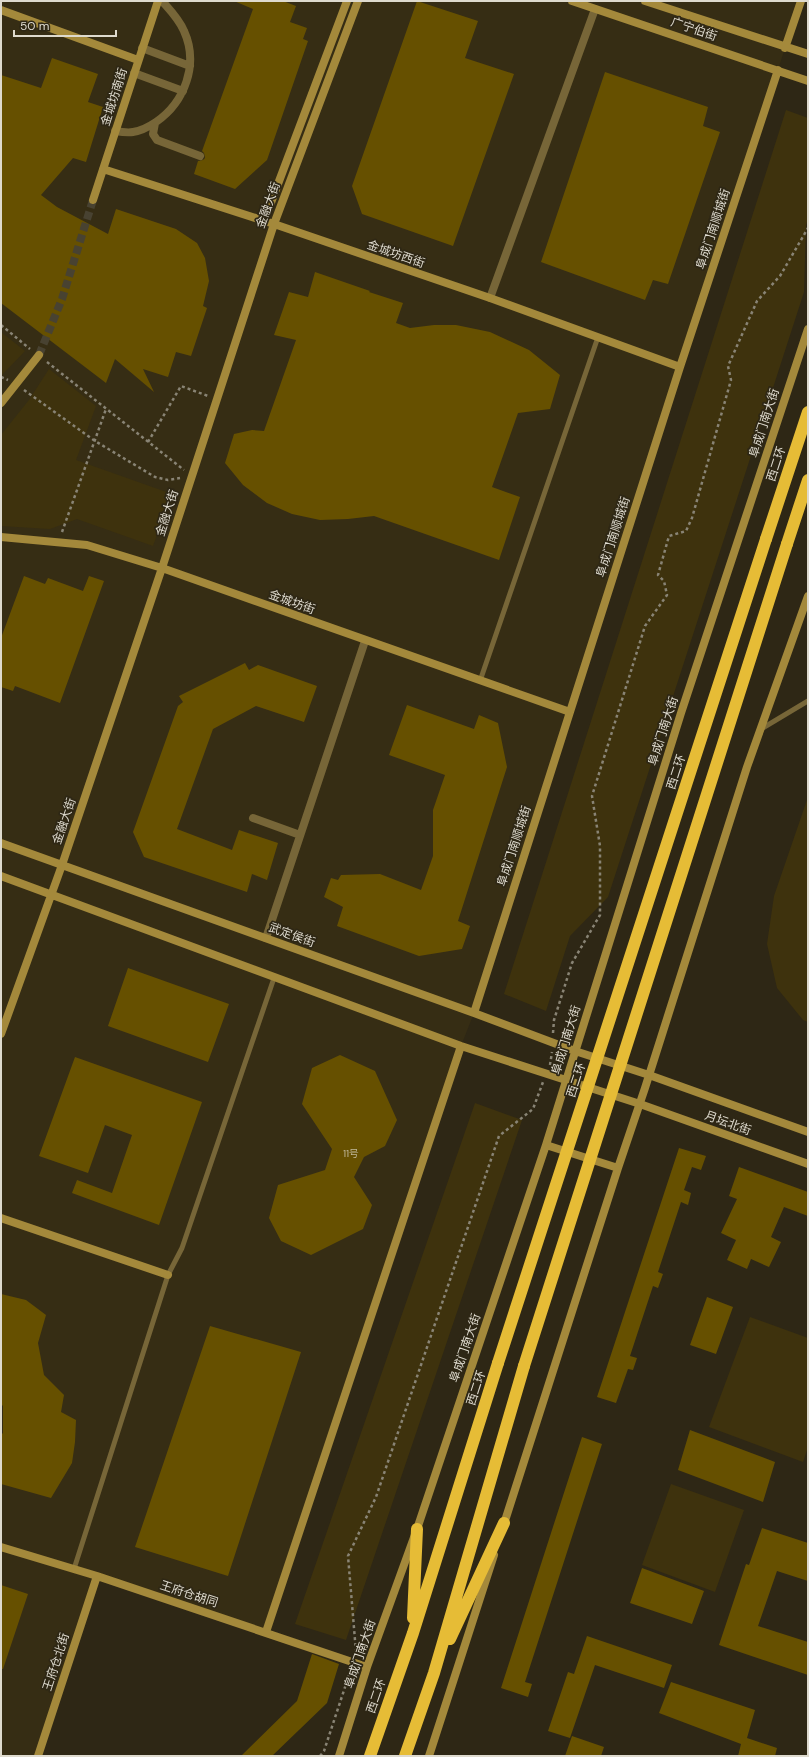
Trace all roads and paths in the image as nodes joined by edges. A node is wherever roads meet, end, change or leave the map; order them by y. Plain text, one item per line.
1 (158, 1) edge
2 (162, 1) edge
3 (174, 1) edge
4 (347, 1) edge
5 (358, 1) edge
6 (572, 1) edge
7 (645, 1) edge
8 (801, 1) edge
9 (595, 8) junction
10 (1, 10) edge
11 (170, 10) junction
12 (142, 48) junction
13 (785, 48) junction
14 (808, 54) edge
15 (138, 60) junction
16 (190, 66) junction
17 (778, 70) junction
18 (134, 73) junction
19 (808, 80) edge
20 (183, 90) junction
21 (155, 123) junction
22 (115, 132) junction
23 (200, 156) dead end
24 (103, 169) junction
25 (93, 200) tunnel mouth
26 (264, 221) junction
27 (274, 224) junction
28 (808, 228) edge
29 (490, 298) junction
30 (1, 325) edge
31 (808, 329) edge
32 (598, 337) junction
33 (39, 356) junction
34 (680, 367) junction
35 (16, 385) junction
36 (217, 399) junction
37 (1, 403) edge
38 (106, 409) junction
39 (808, 412) edge
40 (95, 441) junction
41 (148, 442) junction
42 (192, 476) junction
43 (808, 480) edge
44 (1, 536) edge
45 (59, 542) junction
46 (162, 568) junction
47 (808, 596) edge
48 (365, 641) junction
49 (480, 681) junction
50 (808, 700) edge
51 (570, 712) junction
52 (760, 729) junction
53 (253, 818) dead end
54 (300, 835) junction
55 (1, 843) edge
56 (62, 865) junction
57 (1, 876) edge
58 (52, 895) junction
59 (266, 938) junction
60 (274, 978) junction
61 (474, 1013) junction
62 (1, 1034) edge
63 (553, 1043) junction
64 (461, 1046) junction
65 (575, 1051) junction
66 (546, 1074) junction
67 (649, 1075) junction
68 (565, 1081) junction
69 (640, 1104) junction
70 (808, 1132) edge
71 (546, 1145) junction
72 (808, 1164) edge
73 (618, 1168) junction
74 (1, 1218) edge
75 (168, 1275) junction
76 (504, 1524) junction
77 (416, 1529) junction
78 (1, 1547) edge
79 (74, 1569) junction
80 (96, 1576) junction
81 (266, 1632) junction
82 (413, 1633) junction
83 (352, 1663) junction
84 (368, 1667) junction
85 (434, 1672) junction
86 (38, 1756) edge
87 (320, 1756) edge
88 (339, 1756) edge
89 (370, 1756) edge
90 (405, 1756) edge
91 (429, 1756) edge

1 - 12 street, 金城坊南街
2 - 11 street
3 - 11 street
4 - 26 street
5 - 27 street, 金融大街
6 - 9 street, 广宁伯街
7 - 13 street, 广宁伯街
8 - 13 street
9 - 17 street, 广宁伯街
9 - 29 street
10 - 15 street
11 - 16 street
12 - 15 street, 金城坊南街
12 - 16 street
13 - 14 street, 广宁伯街
15 - 18 street, 金城坊南街
16 - 20 street
17 - 19 street, 广宁伯街
17 - 34 street, 阜成门南顺城街
18 - 20 street
18 - 22 street, 金城坊南街
20 - 21 street
21 - 22 street
21 - 23 street
22 - 24 street, 金城坊南街
24 - 25 street, 金城坊南街
24 - 26 street, 金城坊西街
26 - 27 street, 金城坊西街
27 - 29 street, 金城坊西街
27 - 36 street, 金融大街
28 - 63 path
29 - 32 street, 金城坊西街
30 - 33 path
31 - 65 street, 阜成门南大街
32 - 34 street, 金城坊西街
32 - 49 lane
33 - 35 street
33 - 38 path
34 - 51 street, 阜成门南顺城街
35 - 37 street
35 - 40 path
36 - 41 path
36 - 42 street, 金融大街
38 - 40 path
38 - 41 path
39 - 82 highway, 西二环, bridge
40 - 42 path
40 - 45 path
41 - 42 path
42 - 46 street, 金融大街
43 - 85 highway, bridge
44 - 45 street, 金城坊街
45 - 46 street, 金城坊街
46 - 48 street, 金城坊街
46 - 56 street, 金融大街
47 - 52 street
48 - 49 street, 金城坊街
48 - 54 street
49 - 51 street, 金城坊街
50 - 52 lane
51 - 61 street, 阜成门南顺城街
52 - 67 street
53 - 54 street
54 - 59 street
55 - 56 street, 武定侯街
56 - 58 street, 金融大街
56 - 59 street, 武定侯街
57 - 58 street
58 - 60 street
58 - 62 street, 金融大街
59 - 61 street, 武定侯街
60 - 64 street
60 - 75 lane
61 - 63 street, 武定侯街
63 - 65 street, 武定侯街
63 - 66 path
64 - 66 street
64 - 81 street
65 - 67 street, 月坛北街
65 - 68 street, 阜成门南大街
66 - 68 street
66 - 83 path
67 - 69 street
67 - 70 street, 月坛北街
68 - 69 street, 月坛北街
68 - 71 street, 阜成门南大街
69 - 72 street, 月坛北街
69 - 73 street
71 - 73 street
71 - 77 street, 阜成门南大街
73 - 76 street
74 - 75 street
75 - 79 lane
76 - 85 highway
76 - 91 street
77 - 82 highway
77 - 84 street, 阜成门南大街
78 - 79 street, 王府仓胡同
79 - 80 street, 王府仓胡同
80 - 81 street, 王府仓胡同
80 - 86 street, 王府仓北街
81 - 83 street, 王府仓胡同
82 - 89 highway, 西二环
83 - 84 street, 王府仓胡同
83 - 87 path
84 - 88 street, 阜成门南大街
85 - 90 highway

